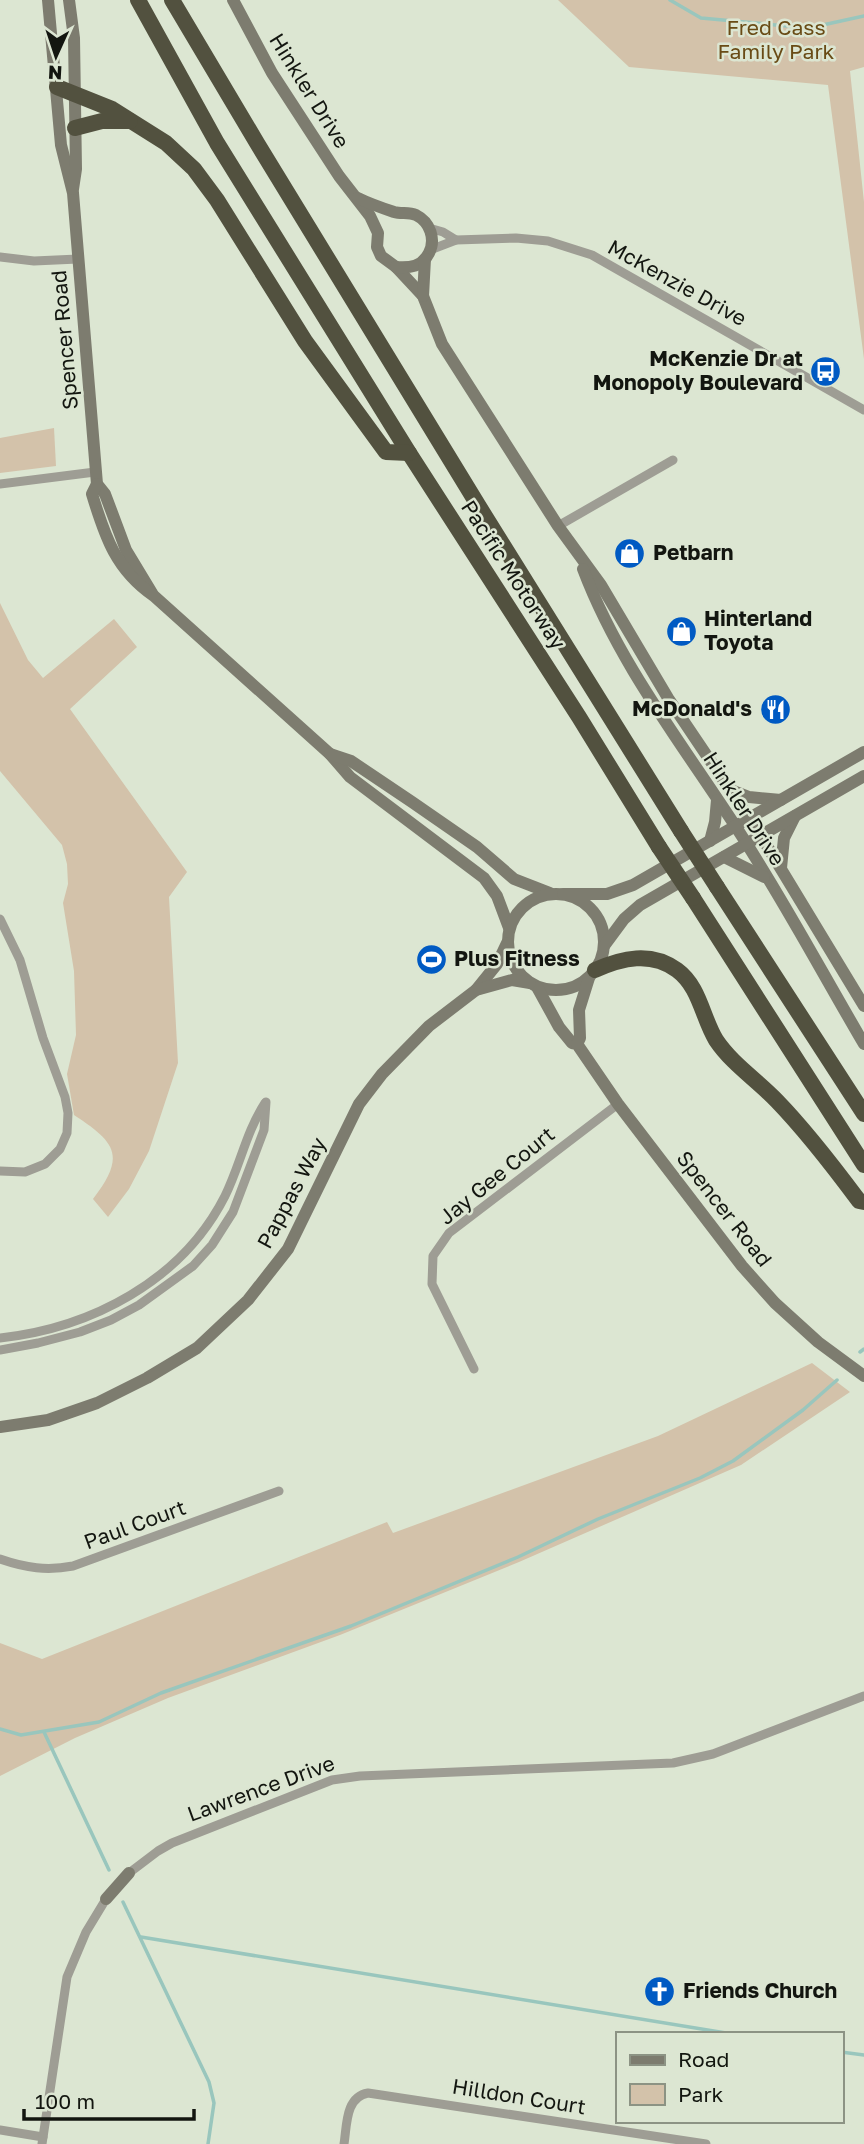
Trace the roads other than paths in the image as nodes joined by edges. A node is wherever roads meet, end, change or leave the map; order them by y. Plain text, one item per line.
1 (48, 0) edge
2 (69, 0) edge
3 (138, 0) edge
4 (172, 0) edge
5 (233, 0) edge
6 (57, 87) junction
7 (74, 94) junction
8 (130, 121) junction
9 (75, 128) junction
10 (73, 193) junction
11 (358, 198) junction
12 (398, 214) junction
13 (429, 228) junction
14 (378, 233) junction
15 (456, 240) junction
16 (428, 255) junction
17 (0, 257) edge
18 (78, 258) junction
19 (396, 267) junction
20 (423, 296) junction
21 (864, 410) edge
22 (409, 453) junction
23 (673, 460) dead end
24 (96, 478) junction
25 (0, 484) edge
26 (558, 526) junction
27 (578, 555) junction
28 (864, 752) edge
29 (330, 754) junction
30 (864, 776) edge
31 (732, 790) junction
32 (718, 800) junction
33 (782, 800) junction
34 (412, 802) junction
35 (796, 815) junction
36 (401, 816) junction
37 (750, 818) junction
38 (736, 827) junction
39 (761, 836) junction
40 (710, 841) junction
41 (746, 844) junction
42 (724, 857) junction
43 (781, 869) junction
44 (766, 878) junction
45 (557, 894) junction
46 (0, 919) edge
47 (509, 928) junction
48 (507, 943) junction
49 (826, 943) junction
50 (604, 946) junction
51 (821, 971) junction
52 (592, 974) junction
53 (534, 985) junction
54 (476, 990) junction
55 (864, 1006) edge
56 (577, 1044) junction
57 (864, 1044) edge
58 (618, 1104) junction
59 (864, 1114) edge
60 (864, 1165) edge
61 (0, 1171) edge
62 (864, 1202) edge
63 (0, 1338) edge
64 (0, 1350) edge
65 (474, 1369) dead end
66 (864, 1376) edge
67 (0, 1427) edge
68 (279, 1491) dead end
69 (0, 1559) edge
70 (864, 1696) edge
71 (129, 1873) joint
72 (106, 1899) joint
73 (0, 2130) edge
74 (43, 2140) edge
75 (344, 2144) edge
76 (706, 2144) edge

1 - 6 street, Spencer Road
2 - 7 street, Spencer Road
3 - 22 highway, Pacific Motorway
4 - 59 highway, Pacific Motorway, bridge
5 - 11 street, Hinkler Drive
6 - 7 highway
6 - 10 street, Spencer Road
7 - 8 highway
7 - 9 street, Spencer Road
8 - 9 highway
8 - 22 highway
9 - 10 street, Spencer Road
10 - 18 street, Spencer Road
11 - 12 street, Hinkler Drive
11 - 14 street, Hinkler Drive
12 - 13 street, Hinkler Drive
12 - 14 street
13 - 15 street, McKenzie Drive
13 - 16 street, Hinkler Drive
14 - 19 street, Hinkler Drive
15 - 16 street, McKenzie Drive
15 - 21 street, McKenzie Drive
16 - 19 street
16 - 20 street, Hinkler Drive
17 - 18 street
18 - 24 street, Spencer Road
19 - 20 street, Hinkler Drive
20 - 26 street, Hinkler Drive
22 - 60 highway, Pacific Motorway, bridge
23 - 26 street
24 - 25 street
24 - 29 street, Spencer Road
26 - 27 street, Hinkler Drive
27 - 31 street, Hinkler Drive
27 - 32 street, Hinkler Drive
28 - 33 street
29 - 34 street, Spencer Road
29 - 36 street, Spencer Road
30 - 35 street
31 - 33 street
31 - 37 street, Hinkler Drive
32 - 38 street, Hinkler Drive
32 - 40 street
33 - 37 street
34 - 36 street
34 - 45 street, Spencer Road
35 - 39 street
35 - 43 street
36 - 47 street, Spencer Road
37 - 38 street
37 - 39 street, Hinkler Drive
38 - 40 street
38 - 41 street, Hinkler Drive
39 - 41 street
39 - 43 street, Hinkler Drive
40 - 45 street
41 - 42 street
41 - 44 street, Hinkler Drive
42 - 44 street
42 - 50 street
43 - 49 street, Hinkler Drive
44 - 51 street, Hinkler Drive
45 - 47 street
45 - 50 street
46 - 61 street
47 - 48 street
48 - 53 street
48 - 54 street, Pappas Way
49 - 51 street
49 - 55 street, Hinkler Drive
50 - 52 street
51 - 57 street, Hinkler Drive
52 - 53 street
52 - 56 street
52 - 62 highway
53 - 54 street, Pappas Way
53 - 56 street, Spencer Road
54 - 67 street, Pappas Way
56 - 58 street, Spencer Road
58 - 65 street, Jay Gee Court
58 - 66 street, Spencer Road
63 - 64 street
68 - 69 street, Paul Court
70 - 71 street, Lawrence Drive
71 - 72 street, Lawrence Drive
72 - 74 street, Lawrence Drive
73 - 74 street
75 - 76 street, Hilldon Court

